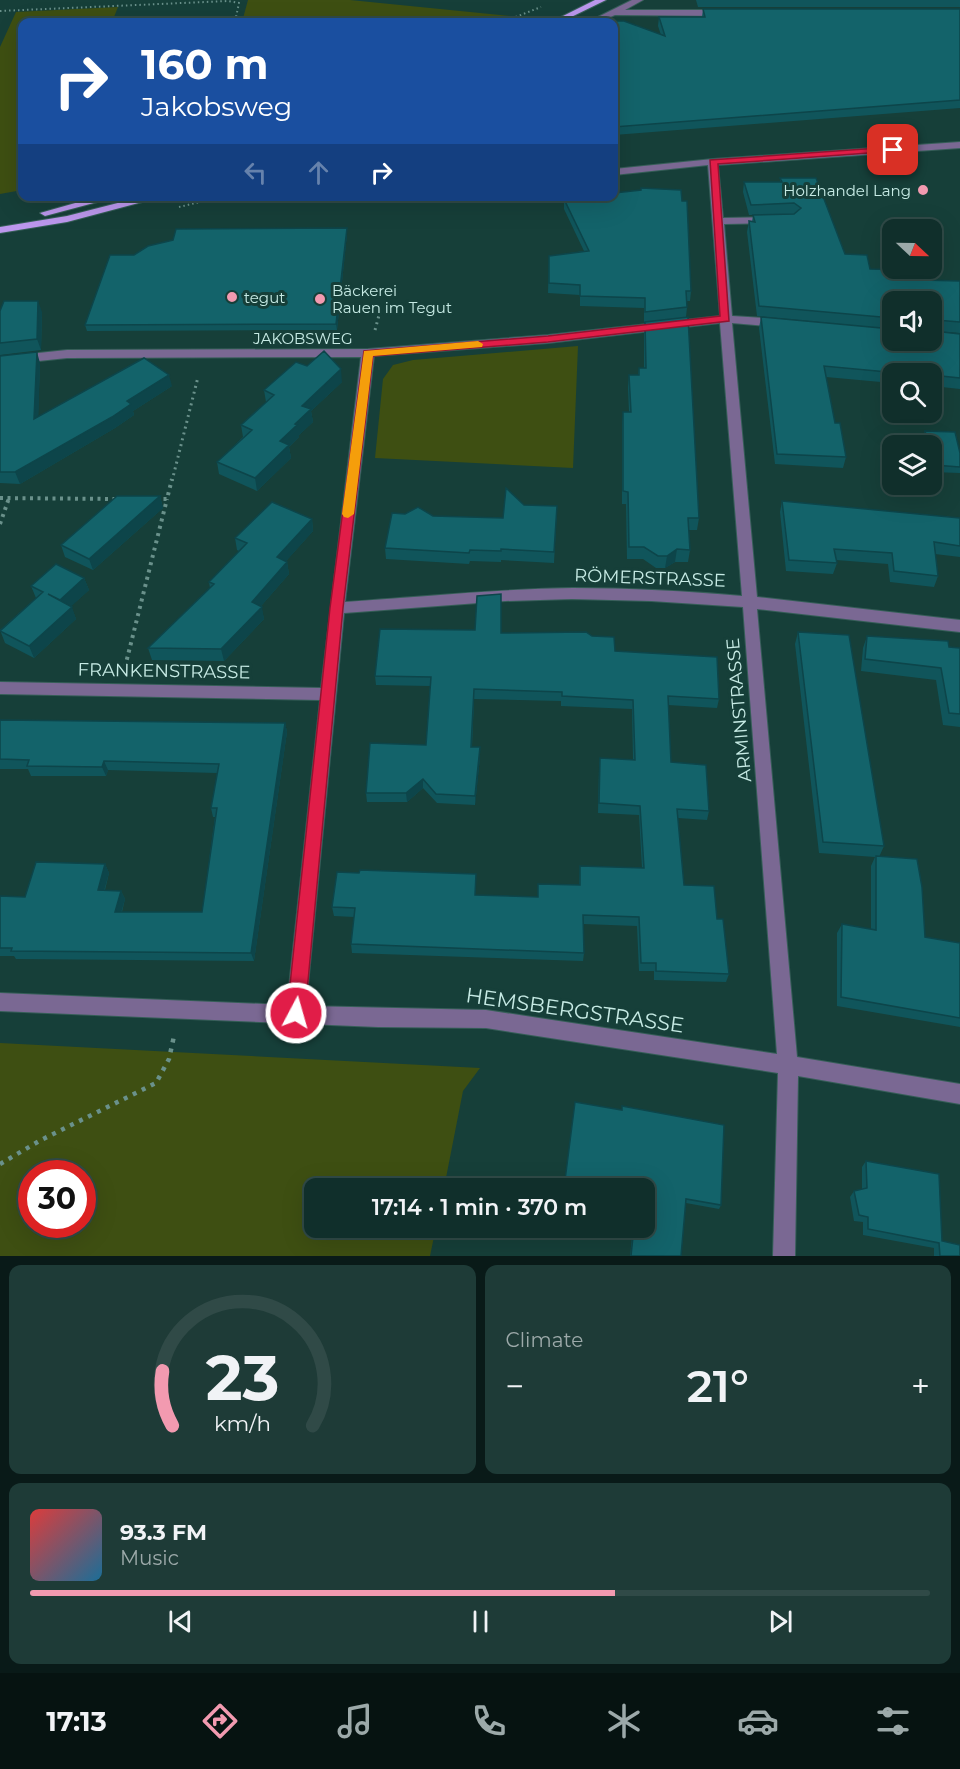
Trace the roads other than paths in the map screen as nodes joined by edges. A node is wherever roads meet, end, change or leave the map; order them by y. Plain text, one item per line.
1 (602, 0) edge
2 (639, 0) edge
3 (614, 12) junction
4 (737, 13) edge
5 (564, 18) edge
6 (601, 18) edge
7 (960, 145) edge
8 (713, 162) junction
9 (618, 172) edge
10 (94, 201) edge
11 (140, 201) edge
12 (782, 219) edge
13 (717, 221) junction
14 (0, 223) edge
15 (0, 230) edge
16 (725, 319) junction
17 (797, 325) edge
18 (368, 353) junction
19 (0, 361) edge
20 (750, 601) junction
21 (337, 608) junction
22 (960, 626) edge
23 (0, 688) edge
24 (328, 694) junction
25 (0, 1002) edge
26 (296, 1013) junction
27 (788, 1065) junction
28 (960, 1094) edge
29 (784, 1256) edge

1 - 5 main road
2 - 3 street
3 - 4 street
3 - 6 street
7 - 8 street
8 - 9 street
8 - 13 street, ARMINSTRASSE
10 - 14 main road
11 - 15 main road
12 - 13 street
13 - 16 street, ARMINSTRASSE
16 - 17 street, JAKOBSWEG
16 - 18 street, JAKOBSWEG
16 - 20 street, ARMINSTRASSE
18 - 19 street, JAKOBSWEG
18 - 21 street
20 - 21 street, RÖMERSTRASSE
20 - 22 street, RÖMERSTRASSE
20 - 27 street, ARMINSTRASSE
21 - 24 street
23 - 24 street, FRANKENSTRASSE
24 - 26 street
25 - 26 street, HEMSBERGSTRASSE
26 - 27 street, HEMSBERGSTRASSE
27 - 28 street, HEMSBERGSTRASSE
27 - 29 street, ARMINSTRASSE

